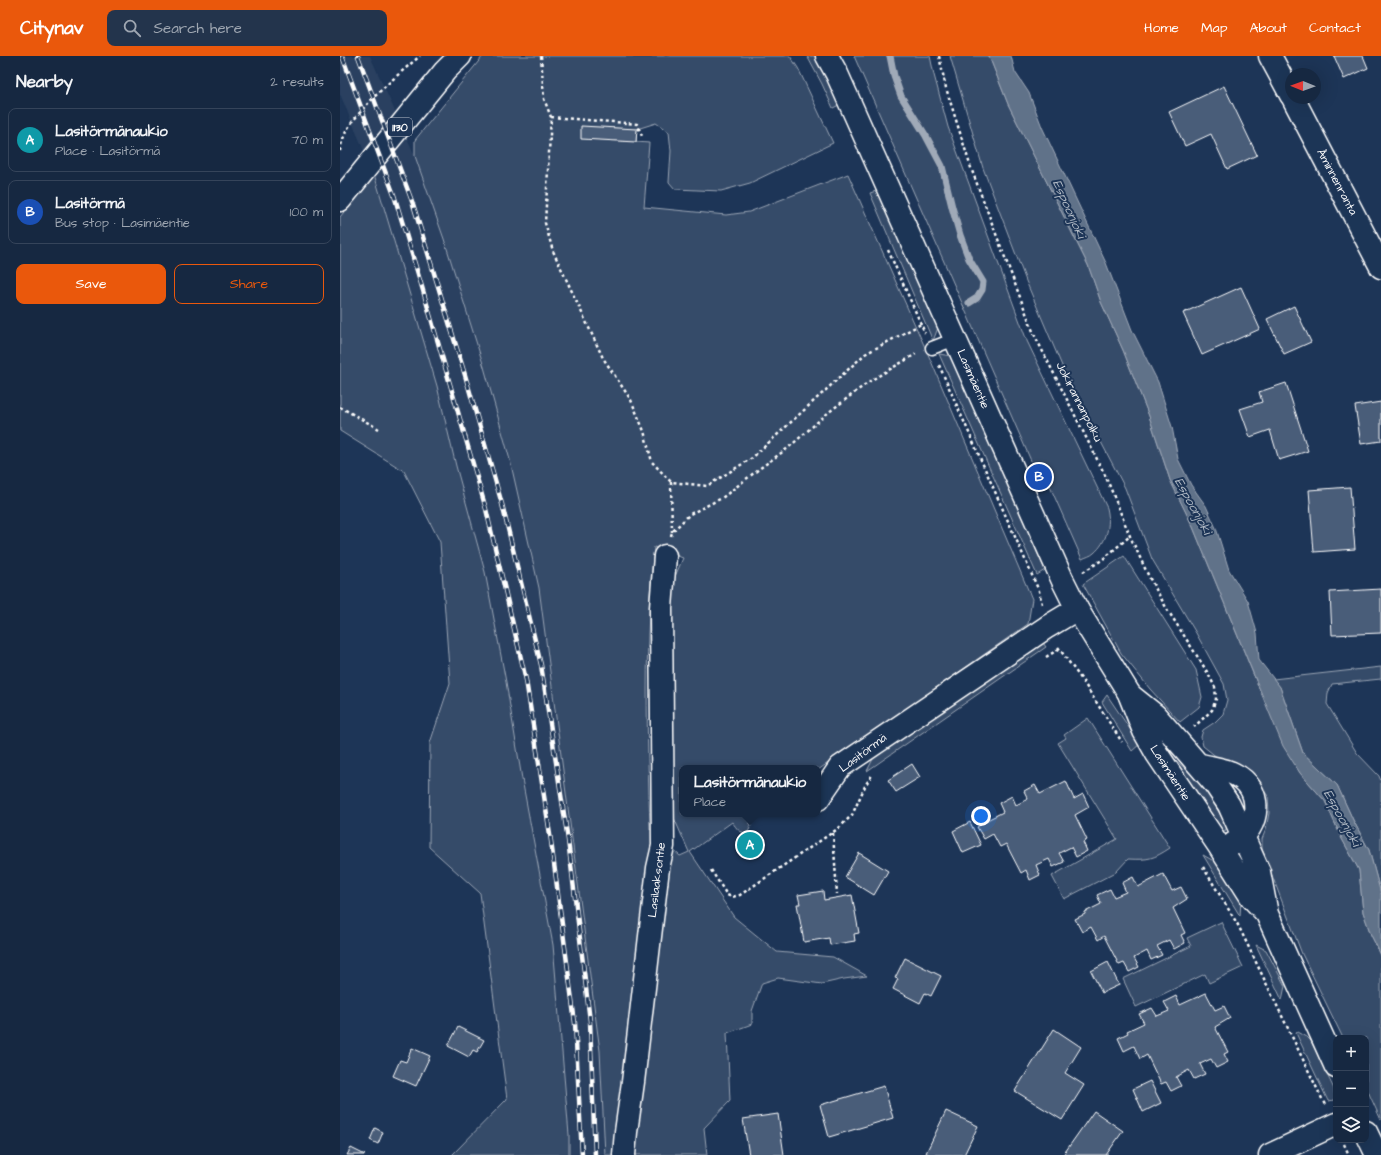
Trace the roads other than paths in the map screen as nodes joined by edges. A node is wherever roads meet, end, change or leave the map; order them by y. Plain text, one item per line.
1 (460, 56) edge
2 (827, 56) edge
3 (1270, 56) edge
4 (449, 63) edge
5 (1285, 84) edge
6 (1295, 104) edge
7 (340, 200) edge
8 (1381, 267) edge
9 (955, 339) junction
10 (932, 348) dead end
11 (665, 556) road end
12 (1077, 609) junction
13 (1130, 695) junction
14 (821, 796) edge
15 (1243, 836) junction
16 (1219, 846) junction
17 (1267, 914) junction
18 (1333, 1060) edge
19 (1333, 1131) edge
20 (1369, 1138) edge
21 (624, 1155) edge
22 (1270, 1155) edge
23 (1377, 1155) edge

1 - 4 street, 1130
2 - 9 street, Lasimäentie
3 - 5 street
4 - 7 street, 1130
6 - 8 street, Åminnenranta
9 - 10 lane
9 - 12 street, Lasimäentie
11 - 21 street, Lasilaaksontie
12 - 13 street, Lasimäentie
12 - 14 street, Lasitörmä
13 - 15 street, Lasimäentie
13 - 16 street, Lasimäentie
15 - 16 street, Lasimäentie
15 - 17 street, Lasimäentie
16 - 17 street, Lasimäentie
17 - 18 street, Lasimäentie
19 - 22 street
20 - 23 street

